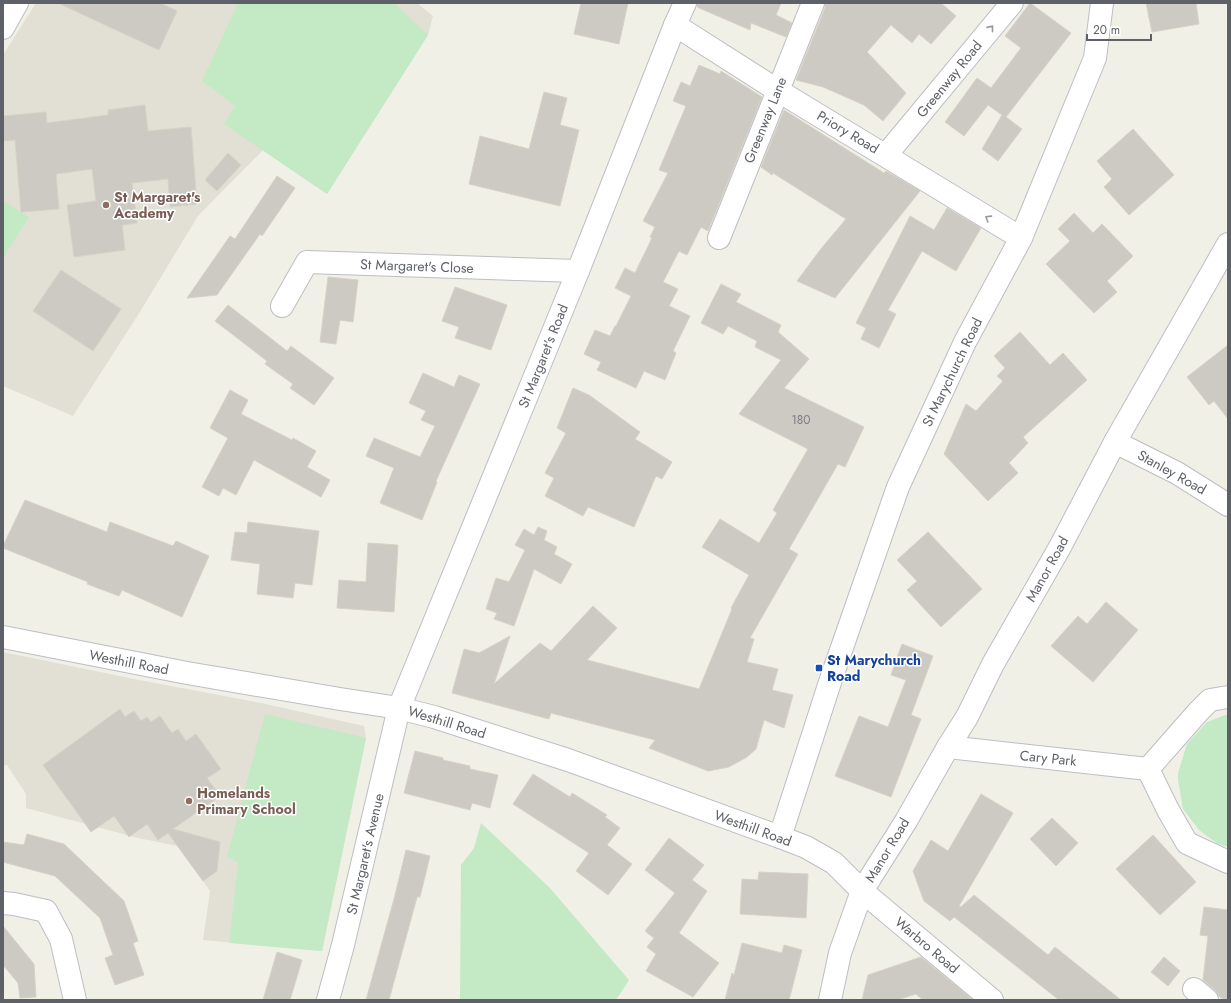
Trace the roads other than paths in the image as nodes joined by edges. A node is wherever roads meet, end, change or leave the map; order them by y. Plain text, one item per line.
1 (17, 3) edge
2 (685, 3) edge
3 (813, 3) edge
4 (1012, 3) edge
5 (1102, 3) edge
6 (675, 25) junction
7 (3, 28) edge
8 (777, 90) junction
9 (886, 155) junction
10 (719, 238) dead end
11 (1021, 238) junction
12 (1228, 244) edge
13 (578, 271) junction
14 (282, 306) dead end
15 (1115, 442) junction
16 (1228, 505) edge
17 (3, 637) edge
18 (1228, 697) edge
19 (399, 708) junction
20 (948, 747) junction
21 (1148, 769) junction
22 (780, 837) junction
23 (1228, 862) edge
24 (862, 891) junction
25 (3, 903) edge
26 (75, 1000) edge
27 (328, 1000) edge
28 (830, 1000) edge
29 (992, 1000) edge

1 - 7 street
2 - 6 street, St Margaret's Road
3 - 8 street, Greenway Lane
9 -> 4 street, Greenway Road
5 - 11 street, St Marychurch Road
6 - 8 street, Priory Road
6 - 13 street, St Margaret's Road
8 - 9 street, Priory Road
8 - 10 street, Greenway Lane
11 -> 9 street, Priory Road
11 - 22 street, St Marychurch Road
12 - 15 street, Manor Road
13 - 14 street, St Margaret's Close
13 - 19 street, St Margaret's Road
15 - 16 street, Stanley Road
15 - 20 street, Manor Road
17 - 19 street, Westhill Road
18 - 21 street
19 - 22 street, Westhill Road
19 - 27 street, St Margaret's Avenue
20 - 21 street, Cary Park
20 - 24 street, Manor Road
21 - 23 street
22 - 24 street, Westhill Road
24 - 28 street, Manor Road
24 - 29 street, Warbro Road
25 - 26 street

